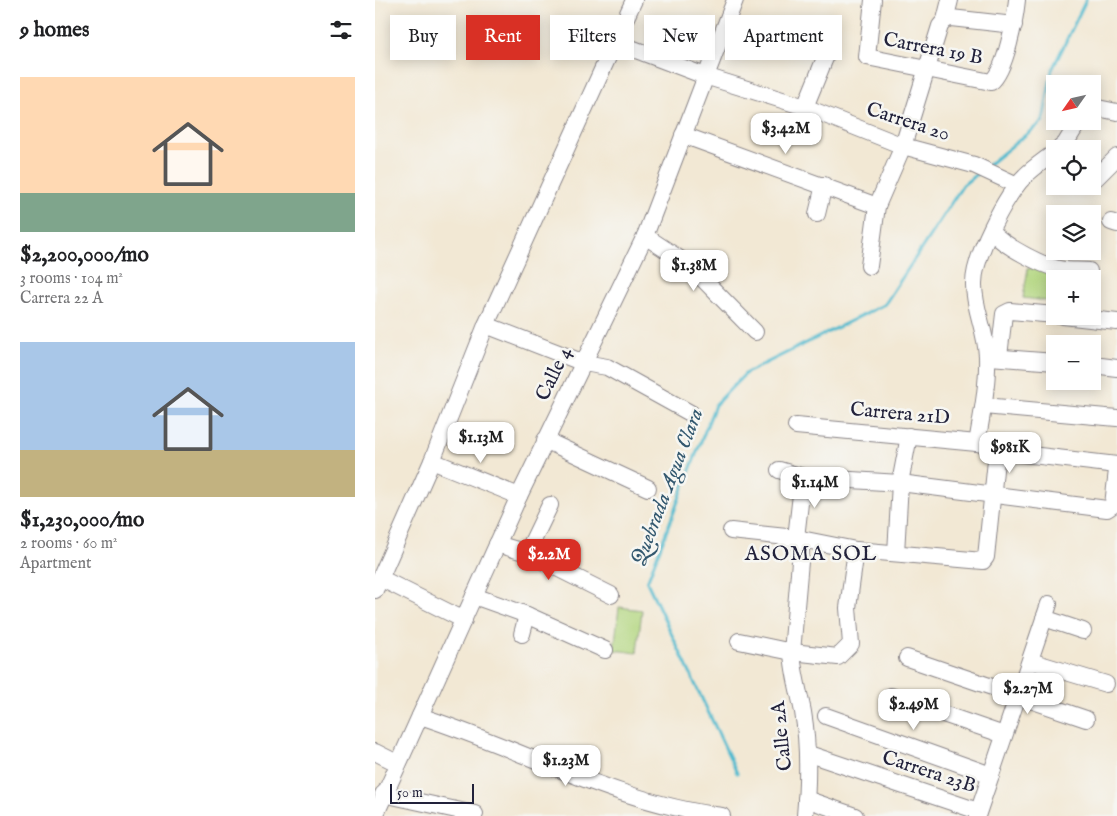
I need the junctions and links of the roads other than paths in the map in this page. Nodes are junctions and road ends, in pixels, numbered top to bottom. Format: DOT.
graph roads {
  1 [pos="634,0"];
  2 [pos="735,0"];
  3 [pos="873,0"];
  4 [pos="950,0"];
  5 [pos="1017,0"];
  6 [pos="627,15"];
  7 [pos="945,20"];
  8 [pos="1015,25"];
  9 [pos="634,49"];
  10 [pos="607,60"];
  11 [pos="824,60"];
  12 [pos="927,71"];
  13 [pos="705,76"];
  14 [pos="805,107"];
  15 [pos="1101,109"];
  16 [pos="1117,112"];
  17 [pos="683,135"];
  18 [pos="903,146"];
  19 [pos="1117,157"];
  20 [pos="1046,159"];
  21 [pos="1101,173"];
  22 [pos="1013,182"];
  23 [pos="824,184"];
  24 [pos="877,206"];
  25 [pos="817,214"];
  26 [pos="991,231"];
  27 [pos="645,236"];
  28 [pos="869,266"];
  29 [pos="1063,270"];
  30 [pos="1046,314"];
  31 [pos="1101,320"];
  32 [pos="1117,322"];
  33 [pos="486,325"];
  34 [pos="755,332"];
  35 [pos="993,357"];
  36 [pos="1046,361"];
  37 [pos="584,363"];
  38 [pos="1101,367"];
  39 [pos="1117,368"];
  40 [pos="984,406"];
  41 [pos="692,414"];
  42 [pos="1117,418"];
  43 [pos="796,426"];
  44 [pos="909,436"];
  45 [pos="545,440"];
  46 [pos="977,443"];
  47 [pos="997,451"];
  48 [pos="432,461"];
  49 [pos="1117,465"];
  50 [pos="779,470"];
  51 [pos="1117,470"];
  52 [pos="803,477"];
  53 [pos="900,483"];
  54 [pos="648,488"];
  55 [pos="992,494"];
  56 [pos="519,496"];
  57 [pos="550,504"];
  58 [pos="731,531"];
  59 [pos="799,539"];
  60 [pos="497,544"];
  61 [pos="856,550"];
  62 [pos="527,553"];
  63 [pos="896,553"];
  64 [pos="378,584"];
  65 [pos="611,595"];
  66 [pos="474,596"];
  67 [pos="527,615"];
  68 [pos="464,620"];
  69 [pos="1083,631"];
  70 [pos="522,634"];
  71 [pos="739,641"];
  72 [pos="605,650"];
  73 [pos="792,652"];
  74 [pos="907,658"];
  75 [pos="1030,661"];
  76 [pos="1106,684"];
  77 [pos="891,696"];
  78 [pos="1017,698"];
  79 [pos="420,716"];
  80 [pos="826,716"];
  81 [pos="1086,719"];
  82 [pos="1004,735"];
  83 [pos="375,752"];
  84 [pos="809,754"];
  85 [pos="397,763"];
  86 [pos="991,775"];
  87 [pos="383,794"];
  88 [pos="806,800"];
  89 [pos="977,813"];
  90 [pos="475,814"];
  91 [pos="375,816"];
  92 [pos="722,816"];
  93 [pos="805,816"];
  94 [pos="855,816"];
  1 -- 6 [label="street"];
  2 -- 13 [label="street, Calle 4"];
  3 -- 12 [label="street, Carrera 19 B"];
  4 -- 7 [label="street"];
  5 -- 8 [label="street"];
  7 -- 8 [label="street"];
  7 -- 12 [label="street"];
  8 -- 12 [label="street, Carrera 19 B"];
  9 -- 13 [label="street, Carrera 20"];
  10 -- 33 [label="street"];
  11 -- 14 [label="street"];
  12 -- 18 [label="street"];
  13 -- 14 [label="street, Carrera 20"];
  13 -- 17 [label="street, Calle 4"];
  14 -- 18 [label="street, Carrera 20"];
  15 -- 16 [label="street"];
  17 -- 23 [label="street"];
  17 -- 27 [label="street, Calle 4"];
  18 -- 22 [label="street, Carrera 20"];
  18 -- 24 [label="street"];
  19 -- 21 [label="street"];
  20 -- 22 [label="street"];
  22 -- 26 [label="street"];
  23 -- 24 [label="street"];
  23 -- 25 [label="street"];
  24 -- 28 [label="street"];
  26 -- 29 [label="street"];
  26 -- 35 [label="street"];
  27 -- 34 [label="street"];
  27 -- 37 [label="street, Calle 4"];
  30 -- 35 [label="street"];
  31 -- 32 [label="street"];
  33 -- 37 [label="street"];
  33 -- 48 [label="street"];
  35 -- 36 [label="street"];
  35 -- 40 [label="street"];
  37 -- 41 [label="street"];
  37 -- 45 [label="street, Calle 4"];
  38 -- 39 [label="street"];
  40 -- 42 [label="street"];
  40 -- 46 [label="street"];
  43 -- 44 [label="street, Carrera 21D"];
  44 -- 46 [label="street, Carrera 21D"];
  44 -- 53 [label="street"];
  45 -- 54 [label="street"];
  45 -- 56 [label="street, Calle 4"];
  46 -- 47 [label="street, Carrera 21D"];
  47 -- 49 [label="street, Carrera 21D"];
  47 -- 55 [label="street"];
  48 -- 56 [label="street"];
  48 -- 64 [label="street"];
  50 -- 52 [label="street"];
  51 -- 55 [label="street"];
  52 -- 53 [label="street"];
  52 -- 59 [label="street, Calle 2A"];
  53 -- 55 [label="street"];
  53 -- 63 [label="street"];
  55 -- 63 [label="street"];
  56 -- 60 [label="street, Calle 4"];
  57 -- 62 [label="street"];
  58 -- 59 [label="street"];
  59 -- 61 [label="street"];
  59 -- 73 [label="street, Calle 2A"];
  60 -- 62 [label="street"];
  60 -- 66 [label="street, Calle 4"];
  61 -- 63 [label="street"];
  61 -- 73 [label="street"];
  62 -- 65 [label="street"];
  64 -- 68 [label="street"];
  66 -- 67 [label="street"];
  66 -- 68 [label="street, Calle 4"];
  67 -- 70 [label="street"];
  67 -- 72 [label="street"];
  68 -- 79 [label="street, Calle 4"];
  69 -- 75 [label="street"];
  71 -- 73 [label="street"];
  73 -- 84 [label="street, Calle 2A"];
  74 -- 78 [label="street"];
  75 -- 76 [label="street"];
  75 -- 78 [label="street"];
  77 -- 82 [label="street"];
  78 -- 81 [label="street"];
  78 -- 82 [label="street"];
  79 -- 85 [label="street, Calle 4"];
  79 -- 92 [label="street"];
  80 -- 86 [label="street"];
  82 -- 86 [label="street"];
  83 -- 85 [label="street"];
  84 -- 88 [label="street, Calle 2A"];
  84 -- 89 [label="street, Carrera 23B"];
  85 -- 87 [label="street, Calle 4"];
  86 -- 89 [label="street"];
  87 -- 90 [label="street"];
  87 -- 91 [label="street, Calle 4"];
  88 -- 93 [label="street, Calle 2A"];
  88 -- 94 [label="street"];
}
